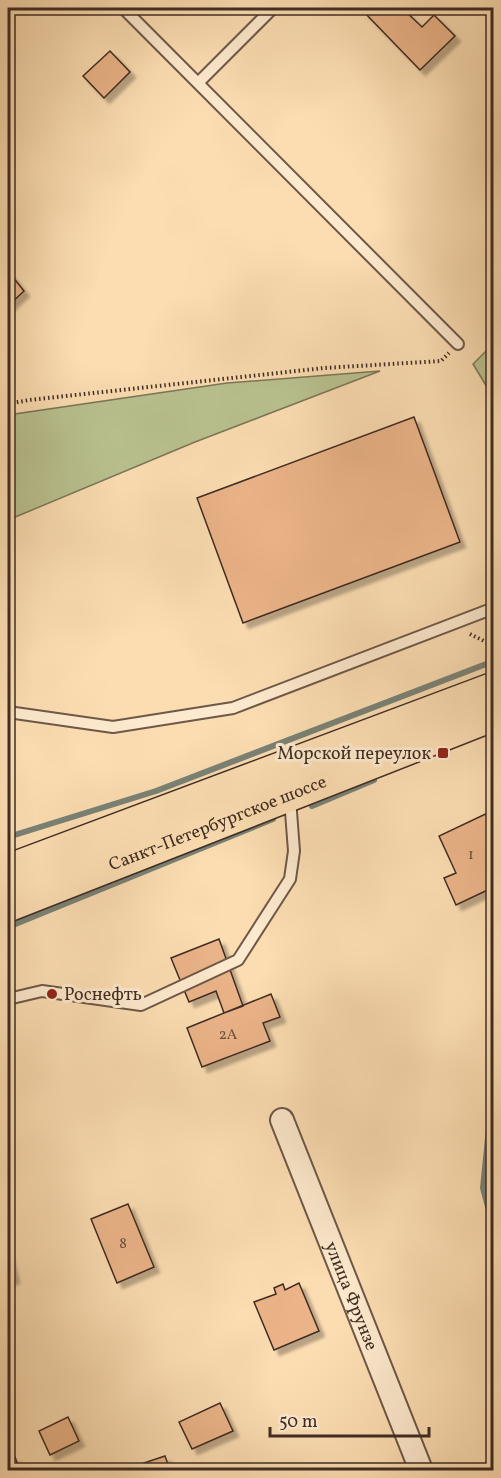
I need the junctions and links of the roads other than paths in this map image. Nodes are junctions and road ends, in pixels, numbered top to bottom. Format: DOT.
graph roads {
  1 [pos="123,8"];
  2 [pos="273,8"];
  3 [pos="199,82"];
  4 [pos="458,344"];
  5 [pos="494,608"];
  6 [pos="494,689"];
  7 [pos="8,712"];
  8 [pos="494,714"];
  9 [pos="290,795"];
  10 [pos="8,871"];
  11 [pos="8,905"];
  12 [pos="8,999"];
  13 [pos="282,1120"];
  14 [pos="421,1470"];
  1 -- 3 [label="lane"];
  2 -- 3 [label="lane"];
  3 -- 4 [label="lane"];
  5 -- 7 [label="lane"];
  6 -- 10 [label="main road, Санкт-Петербургское шоссе"];
  8 -- 9 [label="main road, Санкт-Петербургское шоссе"];
  9 -- 11 [label="main road, Санкт-Петербургское шоссе"];
  9 -- 12 [label="lane"];
  13 -- 14 [label="street, улица Фрунзе"];
}
